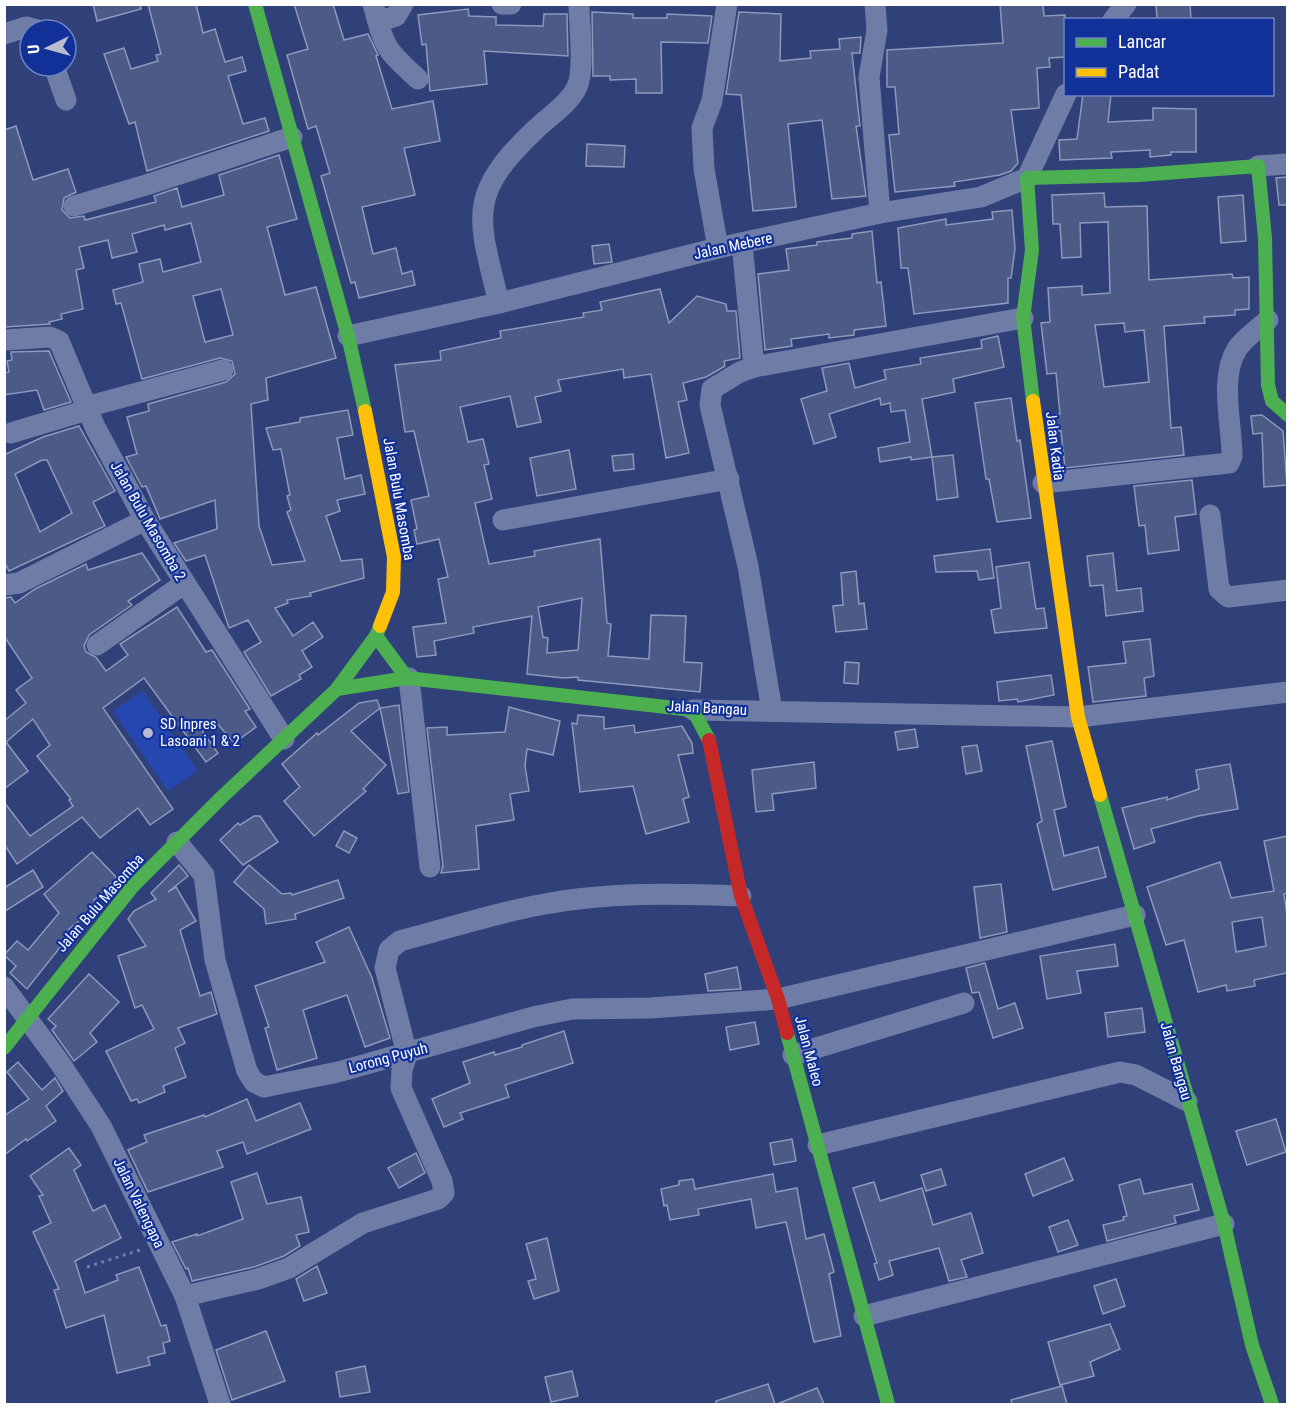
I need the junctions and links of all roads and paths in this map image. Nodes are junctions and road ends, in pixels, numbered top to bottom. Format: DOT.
graph roads {
  1 [pos="255,4"];
  2 [pos="403,4"];
  3 [pos="502,4"];
  4 [pos="511,4"];
  5 [pos="579,4"];
  6 [pos="727,4"];
  7 [pos="875,4"];
  8 [pos="1126,4"];
  9 [pos="375,13"];
  10 [pos="1115,18"];
  11 [pos="58,78"];
  12 [pos="418,79"];
  13 [pos="1065,96"];
  14 [pos="66,100"];
  15 [pos="292,137"];
  16 [pos="1287,164"];
  17 [pos="1258,166"];
  18 [pos="1027,178"];
  19 [pos="74,206"];
  20 [pos="880,213"];
  21 [pos="742,244"];
  22 [pos="718,248"];
  23 [pos="500,303"];
  24 [pos="1023,318"];
  25 [pos="1268,320"];
  26 [pos="348,336"];
  27 [pos="4,340"];
  28 [pos="754,367"];
  29 [pos="223,370"];
  30 [pos="87,409"];
  31 [pos="1287,415"];
  32 [pos="11,433"];
  33 [pos="729,479"];
  34 [pos="1043,483"];
  35 [pos="1210,515"];
  36 [pos="145,520"];
  37 [pos="503,520"];
  38 [pos="185,583"];
  39 [pos="4,585"];
  40 [pos="1287,590"];
  41 [pos="375,636"];
  42 [pos="97,645"];
  43 [pos="408,678"];
  44 [pos="337,688"];
  45 [pos="1287,692"];
  46 [pos="693,710"];
  47 [pos="772,711"];
  48 [pos="1078,717"];
  49 [pos="284,739"];
  50 [pos="177,842"];
  51 [pos="430,867"];
  52 [pos="741,896"];
  53 [pos="1135,915"];
  54 [pos="4,987"];
  55 [pos="778,999"];
  56 [pos="964,1003"];
  57 [pos="27,1018"];
  58 [pos="4,1048"];
  59 [pos="407,1054"];
  60 [pos="793,1055"];
  61 [pos="1187,1101"];
  62 [pos="818,1145"];
  63 [pos="1224,1224"];
  64 [pos="159,1244"];
  65 [pos="87,1267"];
  66 [pos="185,1296"];
  67 [pos="864,1316"];
  68 [pos="220,1404"];
  69 [pos="888,1404"];
  70 [pos="1272,1404"];
  1 -- 15 [label="street, Jalan Bulu Masomba"];
  2 -- 9 [label="street"];
  3 -- 4 [label="street"];
  5 -- 23 [label="street"];
  6 -- 22 [label="street"];
  7 -- 20 [label="street"];
  8 -- 10 [label="street"];
  9 -- 12 [label="street"];
  11 -- 14 [label="street"];
  13 -- 18 [label="street"];
  15 -- 19 [label="street"];
  15 -- 26 [label="street, Jalan Bulu Masomba"];
  16 -- 17 [label="street"];
  17 -- 18 [label="street"];
  17 -- 25 [label="street"];
  18 -- 20 [label="street, Jalan Mebere"];
  18 -- 24 [label="street, Jalan Kadia"];
  20 -- 21 [label="street, Jalan Mebere"];
  21 -- 22 [label="street, Jalan Mebere"];
  21 -- 28 [label="street"];
  22 -- 23 [label="street, Jalan Mebere"];
  23 -- 26 [label="street, Jalan Mebere"];
  24 -- 28 [label="street"];
  24 -- 34 [label="street, Jalan Kadia"];
  25 -- 31 [label="street"];
  25 -- 34 [label="street"];
  26 -- 41 [label="street, Jalan Bulu Masomba"];
  27 -- 30 [label="street, Jalan Bulu Masomba 2"];
  28 -- 33 [label="street"];
  29 -- 30 [label="street"];
  30 -- 32 [label="street"];
  30 -- 36 [label="street, Jalan Bulu Masomba 2"];
  33 -- 37 [label="street"];
  33 -- 47 [label="street"];
  34 -- 48 [label="street, Jalan Kadia"];
  35 -- 40 [label="street"];
  36 -- 38 [label="street, Jalan Bulu Masomba 2"];
  36 -- 39 [label="street"];
  38 -- 42 [label="street"];
  38 -- 49 [label="street, Jalan Bulu Masomba 2"];
  41 -- 43 [label="street"];
  41 -- 44 [label="street, Jalan Bulu Masomba"];
  43 -- 44 [label="street, Jalan Bangau"];
  43 -- 46 [label="street, Jalan Bangau"];
  43 -- 51 [label="street"];
  44 -- 49 [label="street, Jalan Bulu Masomba"];
  45 -- 48 [label="street, Jalan Bangau"];
  46 -- 47 [label="street, Jalan Bangau"];
  46 -- 52 [label="street, Jalan Maleo"];
  47 -- 48 [label="street, Jalan Bangau"];
  48 -- 53 [label="street, Jalan Bangau"];
  49 -- 50 [label="street, Jalan Bulu Masomba"];
  50 -- 57 [label="street, Jalan Bulu Masomba"];
  50 -- 59 [label="street, Lorong Puyuh"];
  52 -- 55 [label="street, Jalan Maleo"];
  52 -- 59 [label="street"];
  53 -- 55 [label="street, Lorong Puyuh"];
  53 -- 61 [label="street, Jalan Bangau"];
  54 -- 57 [label="street, Jalan Valengapa"];
  55 -- 59 [label="street, Lorong Puyuh"];
  55 -- 60 [label="street, Jalan Maleo"];
  56 -- 60 [label="street"];
  57 -- 58 [label="street, Jalan Bulu Masomba"];
  57 -- 64 [label="street, Jalan Valengapa"];
  59 -- 66 [label="street"];
  60 -- 62 [label="street, Jalan Maleo"];
  61 -- 62 [label="street"];
  61 -- 63 [label="street, Jalan Bangau"];
  62 -- 67 [label="street, Jalan Maleo"];
  63 -- 67 [label="street"];
  63 -- 70 [label="street, Jalan Bangau"];
  64 -- 65 [label="path"];
  64 -- 66 [label="street, Jalan Valengapa"];
  66 -- 68 [label="street, Jalan Valengapa"];
  67 -- 69 [label="street, Jalan Maleo"];
}
